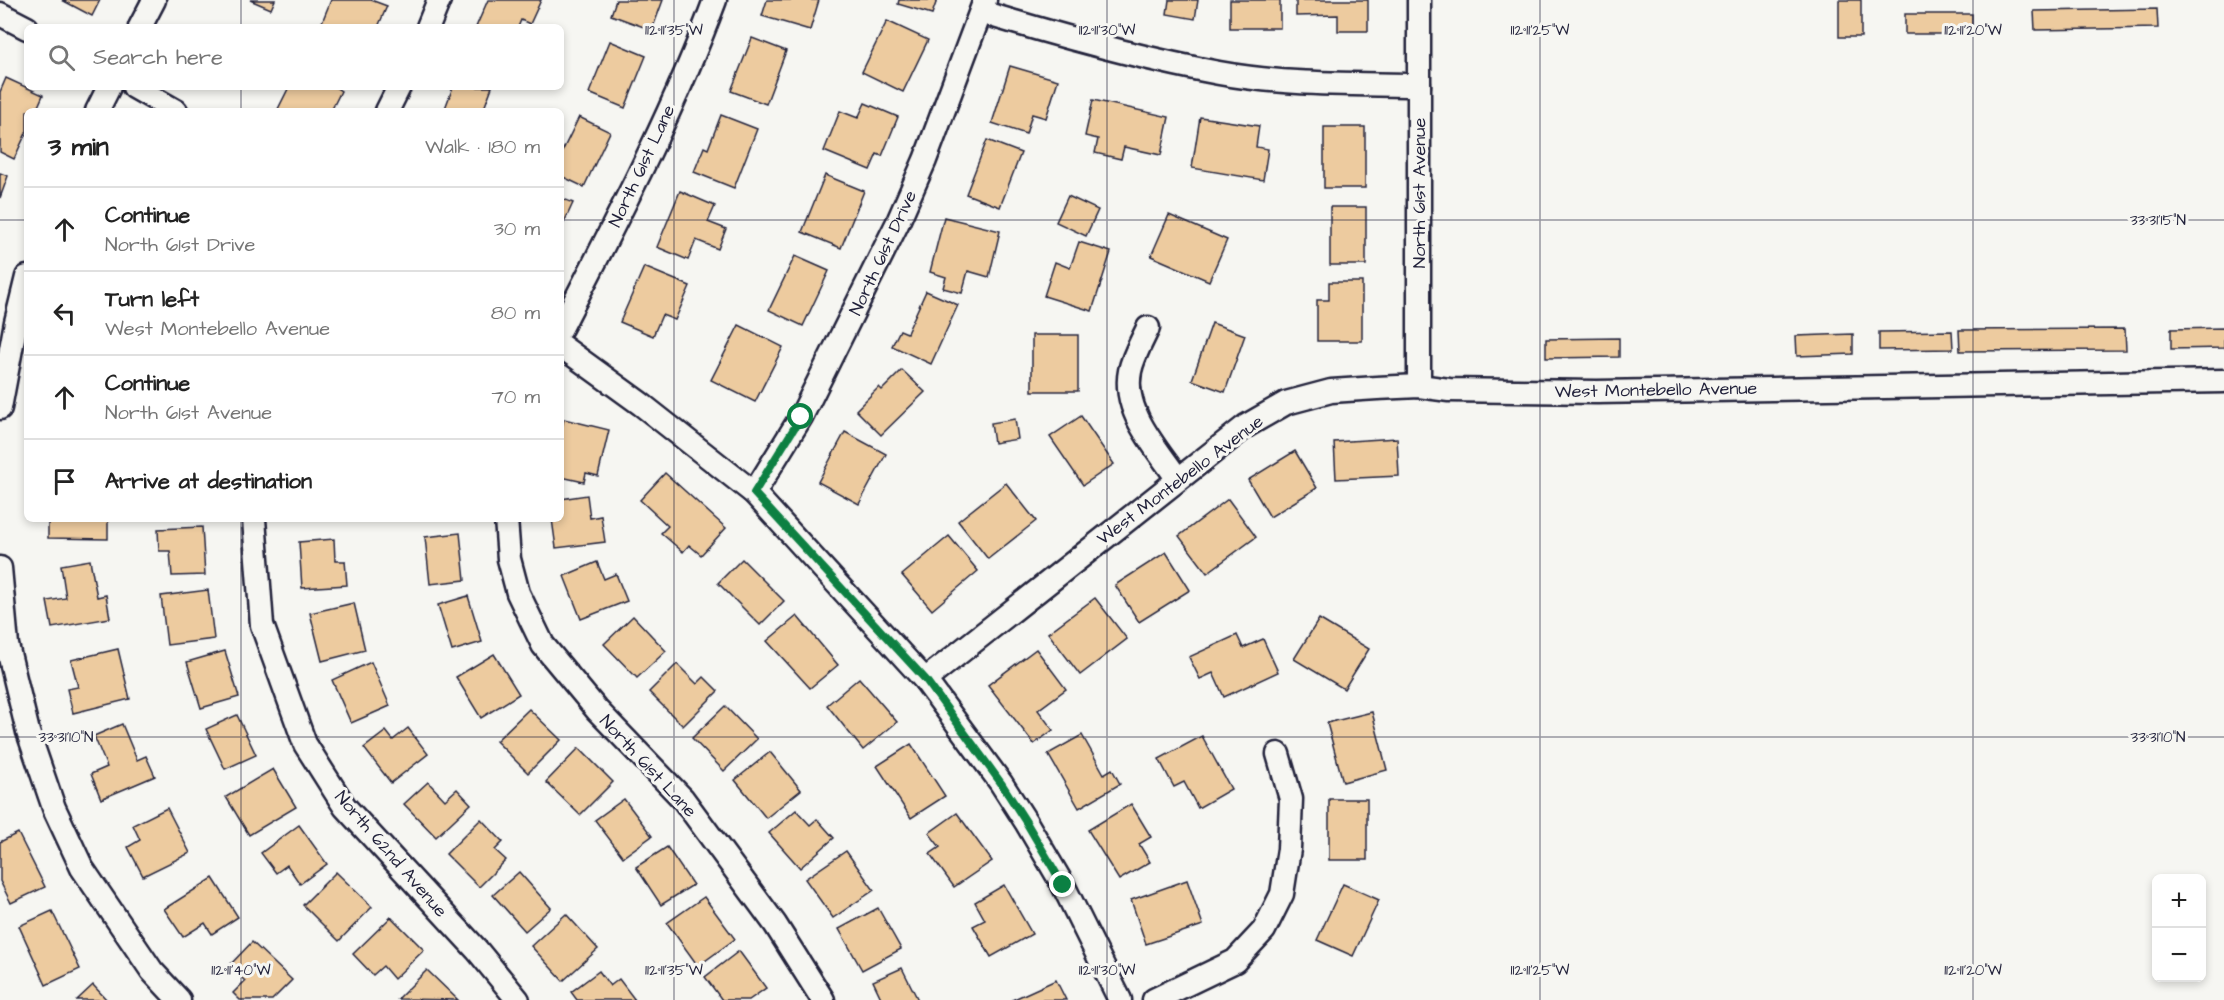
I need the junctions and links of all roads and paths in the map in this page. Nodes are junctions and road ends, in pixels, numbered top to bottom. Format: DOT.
graph roads {
  1 [pos="154,0"];
  2 [pos="439,0"];
  3 [pos="715,0"];
  4 [pos="1419,0"];
  5 [pos="983,6"];
  6 [pos="0,14"];
  7 [pos="142,24"];
  8 [pos="429,24"];
  9 [pos="24,26"];
  10 [pos="1419,85"];
  11 [pos="108,90"];
  12 [pos="139,90"];
  13 [pos="398,90"];
  14 [pos="98,108"];
  15 [pos="171,108"];
  16 [pos="388,108"];
  17 [pos="24,289"];
  18 [pos="564,322"];
  19 [pos="1148,328"];
  20 [pos="564,348"];
  21 [pos="2224,381"];
  22 [pos="1419,386"];
  23 [pos="0,408"];
  24 [pos="1177,478"];
  25 [pos="754,493"];
  26 [pos="254,522"];
  27 [pos="506,522"];
  28 [pos="0,568"];
  29 [pos="926,680"];
  30 [pos="1278,754"];
  31 [pos="179,1000"];
  32 [pos="518,1000"];
  33 [pos="823,1000"];
  34 [pos="1120,1000"];
  35 [pos="1154,1000"];
  1 -- 7 [label="street"];
  2 -- 8 [label="street"];
  3 -- 18 [label="street, North 61st Lane"];
  4 -- 10 [label="street, North 61st Avenue"];
  5 -- 10 [label="street"];
  5 -- 25 [label="street, North 61st Drive"];
  6 -- 9 [label="street"];
  10 -- 22 [label="street, North 61st Avenue"];
  11 -- 14 [label="street"];
  12 -- 15 [label="street"];
  13 -- 16 [label="street"];
  17 -- 23 [label="street"];
  19 -- 24 [label="street"];
  20 -- 25 [label="street"];
  21 -- 22 [label="street, West Montebello Avenue"];
  22 -- 24 [label="street, West Montebello Avenue"];
  24 -- 29 [label="street, West Montebello Avenue"];
  25 -- 29 [label="street"];
  26 -- 32 [label="street, North 62nd Avenue"];
  27 -- 33 [label="street, North 61st Lane"];
  28 -- 31 [label="street"];
  29 -- 34 [label="street"];
  30 -- 35 [label="street"];
}
